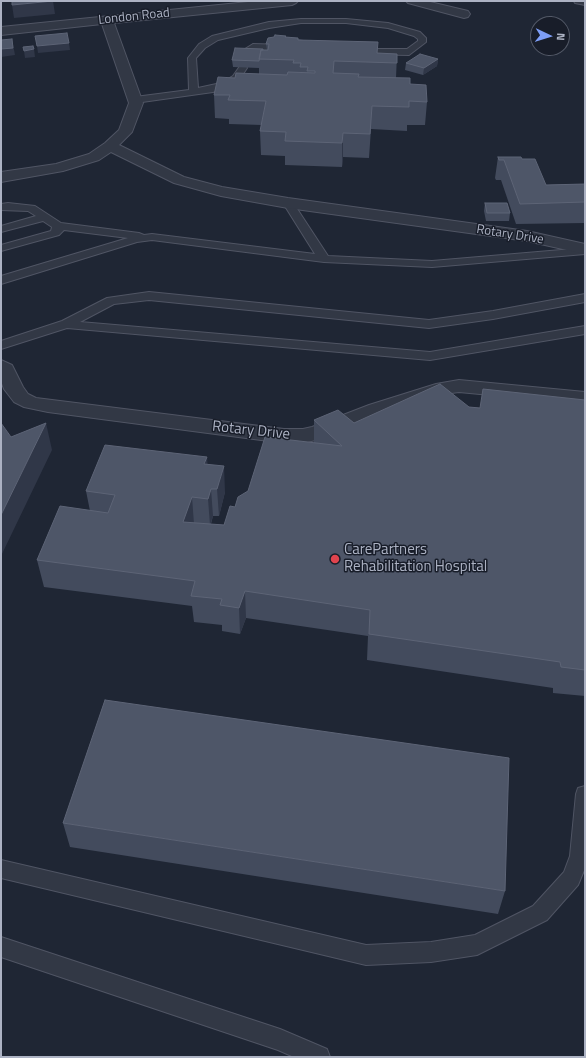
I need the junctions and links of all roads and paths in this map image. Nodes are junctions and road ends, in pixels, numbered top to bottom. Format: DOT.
graph roads {
  1 [pos="292,1"];
  2 [pos="412,1"];
  3 [pos="578,1"];
  4 [pos="585,3"];
  5 [pos="464,14"];
  6 [pos="107,20"];
  7 [pos="1,31"];
  8 [pos="299,49"];
  9 [pos="344,51"];
  10 [pos="247,56"];
  11 [pos="243,68"];
  12 [pos="194,92"];
  13 [pos="135,100"];
  14 [pos="110,146"];
  15 [pos="1,177"];
  16 [pos="288,203"];
  17 [pos="1,207"];
  18 [pos="46,217"];
  19 [pos="58,226"];
  20 [pos="1,230"];
  21 [pos="152,237"];
  22 [pos="1,248"];
  23 [pos="585,250"];
  24 [pos="324,259"];
  25 [pos="1,280"];
  26 [pos="585,298"];
  27 [pos="66,324"];
  28 [pos="585,330"];
  29 [pos="1,345"];
  30 [pos="1,366"];
  31 [pos="585,398"];
  32 [pos="585,794"];
  33 [pos="1,869"];
  34 [pos="1,947"];
  35 [pos="319,1057"];
  1 -- 6 [label="street, London Road"];
  2 -- 5 [label="street"];
  3 -- 4 [label="lane"];
  6 -- 7 [label="street, London Road"];
  6 -- 13 [label="street"];
  8 -- 10 [label="lane"];
  9 -- 12 [label="lane"];
  11 -- 12 [label="lane"];
  12 -- 13 [label="lane"];
  13 -- 14 [label="street"];
  14 -- 15 [label="street"];
  14 -- 16 [label="street, Rotary Drive"];
  16 -- 23 [label="street, Rotary Drive"];
  16 -- 24 [label="lane"];
  17 -- 18 [label="lane"];
  18 -- 19 [label="lane"];
  18 -- 20 [label="lane"];
  19 -- 21 [label="lane"];
  19 -- 22 [label="lane"];
  21 -- 24 [label="lane"];
  21 -- 25 [label="lane"];
  23 -- 24 [label="lane"];
  26 -- 27 [label="lane"];
  27 -- 28 [label="lane"];
  27 -- 29 [label="lane"];
  30 -- 31 [label="street, Rotary Drive"];
  32 -- 33 [label="lane"];
  34 -- 35 [label="lane"];
}
